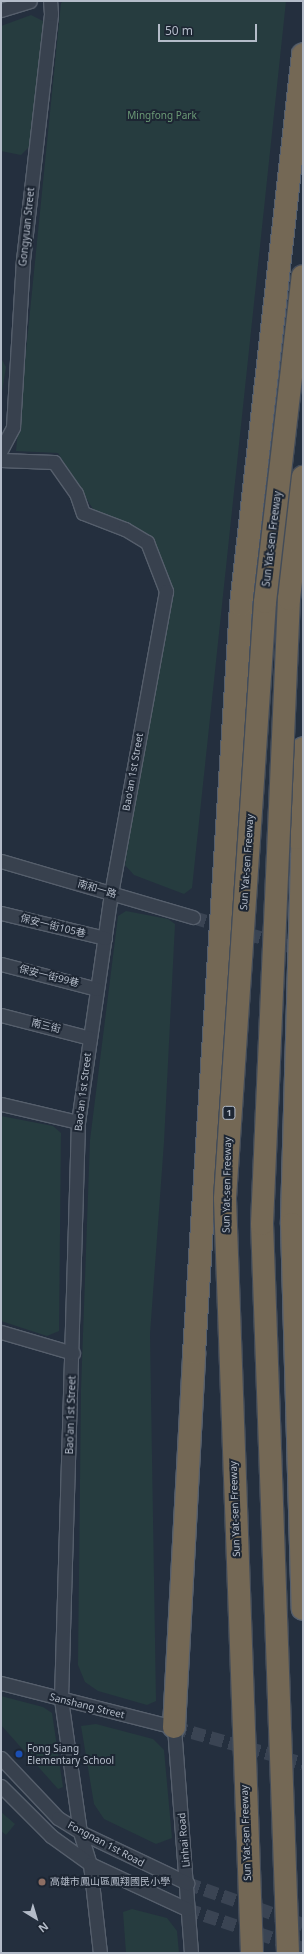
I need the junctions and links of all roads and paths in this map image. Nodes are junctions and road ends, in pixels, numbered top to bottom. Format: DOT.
graph roads {
  1 [pos="30,1"];
  2 [pos="50,1"];
  3 [pos="1,10"];
  4 [pos="303,54"];
  5 [pos="303,139"];
  6 [pos="284,220"];
  7 [pos="303,276"];
  8 [pos="1,450"];
  9 [pos="1,460"];
  10 [pos="303,477"];
  11 [pos="241,605"];
  12 [pos="303,748"];
  13 [pos="303,824"];
  14 [pos="1,861"];
  15 [pos="111,893"];
  16 [pos="1,913"];
  17 [pos="193,917"];
  18 [pos="105,938"];
  19 [pos="1,964"];
  20 [pos="97,988"];
  21 [pos="1,1015"];
  22 [pos="90,1038"];
  23 [pos="1,1104"];
  24 [pos="230,1106"];
  25 [pos="78,1122"];
  26 [pos="264,1139"];
  27 [pos="1,1332"];
  28 [pos="73,1352"];
  29 [pos="303,1609"];
  30 [pos="1,1683"];
  31 [pos="61,1700"];
  32 [pos="174,1727"];
  33 [pos="1,1758"];
  34 [pos="1,1786"];
  35 [pos="80,1832"];
  36 [pos="90,1864"];
  37 [pos="187,1883"];
  38 [pos="187,1908"];
  39 [pos="100,1953"];
  40 [pos="191,1953"];
  41 [pos="252,1953"];
  42 [pos="288,1953"];
  1 -- 3 [label="street"];
  2 -- 8 [label="street, Gongyuan Street"];
  4 -- 6 [label="highway"];
  5 -- 6 [label="highway"];
  6 -- 11 [label="highway"];
  7 -- 24 [label="highway, Sun Yat-sen Freeway / 1, bridge"];
  9 -- 15 [label="street, Bao'an 1st Street"];
  10 -- 26 [label="highway, bridge"];
  11 -- 24 [label="highway"];
  11 -- 32 [label="highway"];
  12 -- 26 [label="highway"];
  13 -- 29 [label="highway"];
  14 -- 15 [label="street, 南和一路"];
  15 -- 17 [label="street, 南和一路"];
  15 -- 18 [label="street, Bao'an 1st Street"];
  16 -- 18 [label="street, 保安一街105巷"];
  18 -- 20 [label="street, Bao'an 1st Street"];
  19 -- 20 [label="street, 保安一街99巷"];
  20 -- 22 [label="street, Bao'an 1st Street"];
  21 -- 22 [label="street, 南三街"];
  22 -- 25 [label="street, Bao'an 1st Street"];
  23 -- 25 [label="street"];
  24 -- 41 [label="highway, Sun Yat-sen Freeway / 1, bridge"];
  25 -- 28 [label="street, Bao'an 1st Street"];
  26 -- 42 [label="highway, bridge"];
  27 -- 28 [label="street"];
  28 -- 31 [label="street, Bao'an 1st Street"];
  30 -- 31 [label="street, Sanshang Street"];
  31 -- 32 [label="street, Sanshang Street"];
  31 -- 35 [label="street, Bao'an 1st Street"];
  32 -- 37 [label="street, Linhai Road"];
  33 -- 35 [label="street, Fongnan 1st Road"];
  34 -- 36 [label="street, Fongnan 1st Road"];
  35 -- 36 [label="street, Bao'an 1st Street"];
  35 -- 37 [label="street, Fongnan 1st Road"];
  36 -- 38 [label="street, Fongnan 1st Road"];
  36 -- 39 [label="street, Bao'an 1st Street"];
  37 -- 38 [label="street, Linhai Road"];
  38 -- 40 [label="street, Linhai Road"];
}
